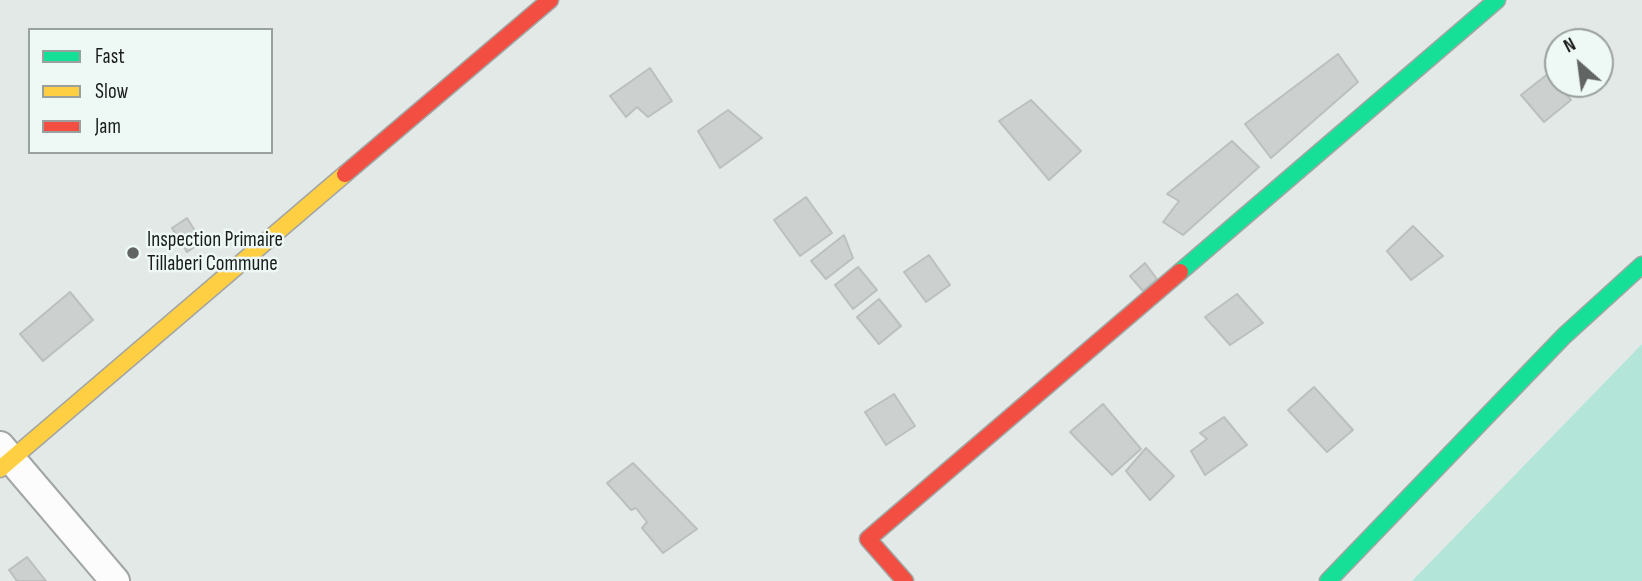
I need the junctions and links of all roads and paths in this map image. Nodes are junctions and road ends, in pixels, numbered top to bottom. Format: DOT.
graph roads {
  1 [pos="550,0"];
  2 [pos="1497,0"];
  3 [pos="1642,265"];
  4 [pos="4,458"];
  5 [pos="116,581"];
  6 [pos="905,581"];
  7 [pos="1328,581"];
  1 -- 4 [label="street"];
  2 -- 6 [label="street"];
  3 -- 7 [label="street"];
  4 -- 5 [label="street"];
}
